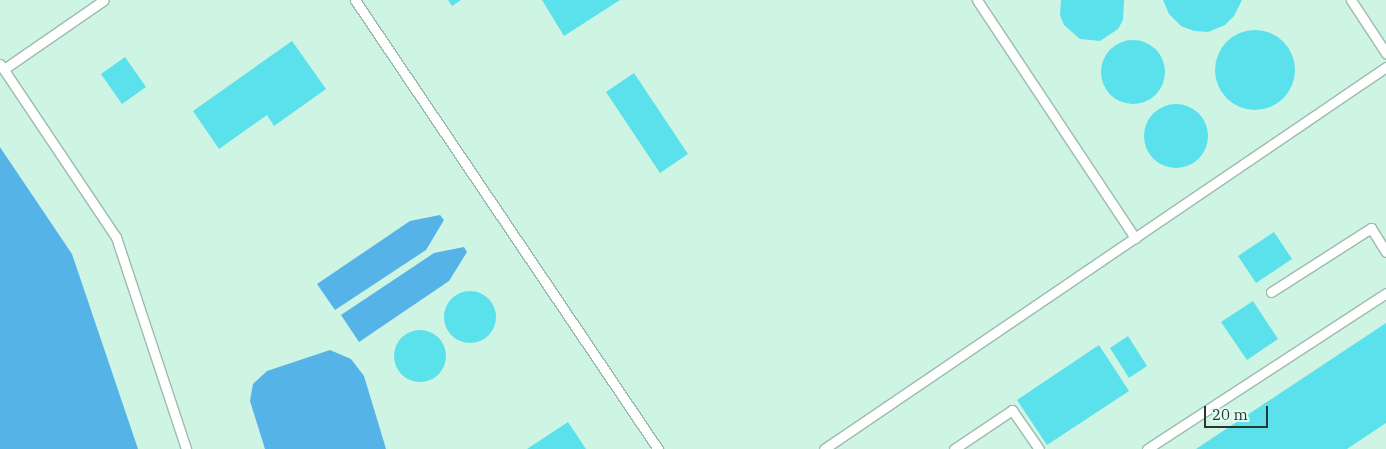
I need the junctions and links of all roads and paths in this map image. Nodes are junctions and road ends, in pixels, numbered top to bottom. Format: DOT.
graph roads {
  1 [pos="104,0"];
  2 [pos="355,0"];
  3 [pos="977,0"];
  4 [pos="1351,0"];
  5 [pos="1386,53"];
  6 [pos="1386,66"];
  7 [pos="2,67"];
  8 [pos="1135,238"];
  9 [pos="1386,252"];
  10 [pos="1271,292"];
  11 [pos="1386,293"];
  12 [pos="186,449"];
  13 [pos="658,449"];
  14 [pos="824,449"];
  15 [pos="954,449"];
  16 [pos="1039,449"];
  17 [pos="1147,449"];
  1 -- 7 [label="lane"];
  2 -- 13 [label="lane"];
  3 -- 8 [label="lane"];
  4 -- 5 [label="lane"];
  6 -- 8 [label="lane"];
  7 -- 12 [label="lane"];
  8 -- 14 [label="lane"];
  9 -- 10 [label="lane"];
  11 -- 17 [label="lane"];
  15 -- 16 [label="lane"];
}
